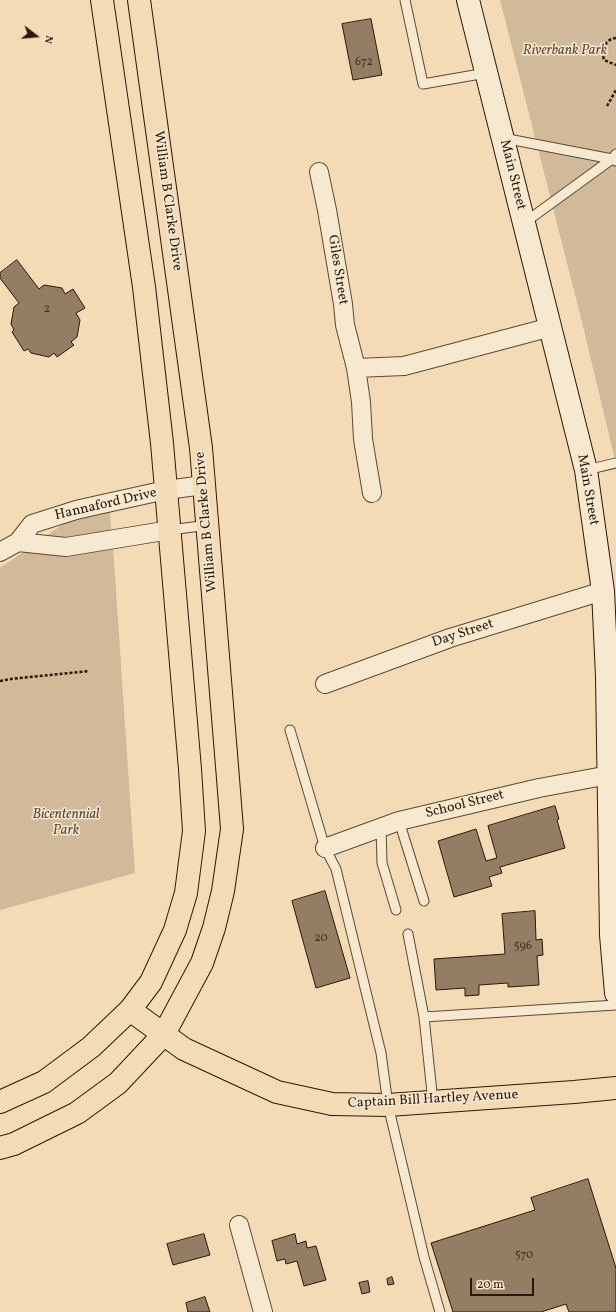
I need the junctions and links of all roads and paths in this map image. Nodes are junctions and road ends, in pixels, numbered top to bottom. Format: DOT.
graph roads {
  1 [pos="102,0"];
  2 [pos="139,0"];
  3 [pos="406,0"];
  4 [pos="468,0"];
  5 [pos="616,38"];
  6 [pos="616,65"];
  7 [pos="486,73"];
  8 [pos="616,90"];
  9 [pos="607,106"];
  10 [pos="503,138"];
  11 [pos="615,158"];
  12 [pos="320,172"];
  13 [pos="524,223"];
  14 [pos="550,327"];
  15 [pos="356,368"];
  16 [pos="616,463"];
  17 [pos="586,470"];
  18 [pos="204,485"];
  19 [pos="166,490"];
  20 [pos="372,493"];
  21 [pos="208,525"];
  22 [pos="170,530"];
  23 [pos="18,542"];
  24 [pos="0,552"];
  25 [pos="603,591"];
  26 [pos="89,671"];
  27 [pos="611,676"];
  28 [pos="0,681"];
  29 [pos="325,684"];
  30 [pos="290,730"];
  31 [pos="609,775"];
  32 [pos="399,821"];
  33 [pos="381,827"];
  34 [pos="325,848"];
  35 [pos="424,901"];
  36 [pos="396,910"];
  37 [pos="613,910"];
  38 [pos="408,934"];
  39 [pos="616,993"];
  40 [pos="616,1005"];
  41 [pos="130,1010"];
  42 [pos="424,1017"];
  43 [pos="164,1034"];
  44 [pos="616,1088"];
  45 [pos="0,1102"];
  46 [pos="433,1102"];
  47 [pos="388,1105"];
  48 [pos="0,1148"];
  49 [pos="239,1225"];
  50 [pos="263,1312"];
  51 [pos="440,1312"];
  1 -- 19 [label="main road"];
  2 -- 18 [label="main road, William B Clarke Drive"];
  3 -- 7 [label="lane"];
  4 -- 7 [label="main road, Main Street"];
  5 -- 6 [label="path"];
  7 -- 10 [label="main road, Main Street"];
  8 -- 9 [label="path"];
  10 -- 11 [label="lane"];
  10 -- 13 [label="main road, Main Street"];
  11 -- 13 [label="lane"];
  12 -- 15 [label="street, Giles Street"];
  13 -- 14 [label="main road, Main Street"];
  14 -- 15 [label="street"];
  14 -- 17 [label="main road, Main Street"];
  15 -- 20 [label="street, Giles Street"];
  16 -- 17 [label="lane"];
  17 -- 25 [label="main road, Main Street"];
  18 -- 19 [label="street, Hannaford Drive"];
  18 -- 21 [label="main road, William B Clarke Drive"];
  19 -- 22 [label="main road"];
  19 -- 23 [label="street, Hannaford Drive"];
  21 -- 22 [label="lane, Hannaford Drive"];
  21 -- 43 [label="main road, William B Clarke Drive"];
  22 -- 23 [label="street, Hannaford Drive"];
  22 -- 41 [label="main road"];
  23 -- 24 [label="street, Hannaford Drive"];
  25 -- 27 [label="main road, Main Street"];
  25 -- 29 [label="street, Day Street"];
  26 -- 28 [label="path"];
  27 -- 31 [label="main road, Main Street"];
  30 -- 34 [label="lane"];
  31 -- 32 [label="street, School Street"];
  31 -- 37 [label="main road, Main Street"];
  32 -- 33 [label="street, School Street"];
  32 -- 35 [label="lane"];
  33 -- 34 [label="street, School Street"];
  33 -- 36 [label="lane"];
  34 -- 47 [label="lane"];
  37 -- 39 [label="main road, Main Street"];
  38 -- 42 [label="lane"];
  40 -- 42 [label="lane"];
  41 -- 43 [label="main road, Captain Bill Hartley Avenue"];
  41 -- 45 [label="main road"];
  42 -- 46 [label="lane"];
  43 -- 47 [label="main road, Captain Bill Hartley Avenue"];
  43 -- 48 [label="main road, William B Clarke Drive"];
  44 -- 46 [label="main road, Captain Bill Hartley Avenue"];
  46 -- 47 [label="main road, Captain Bill Hartley Avenue"];
  47 -- 51 [label="lane"];
  49 -- 50 [label="street"];
}
